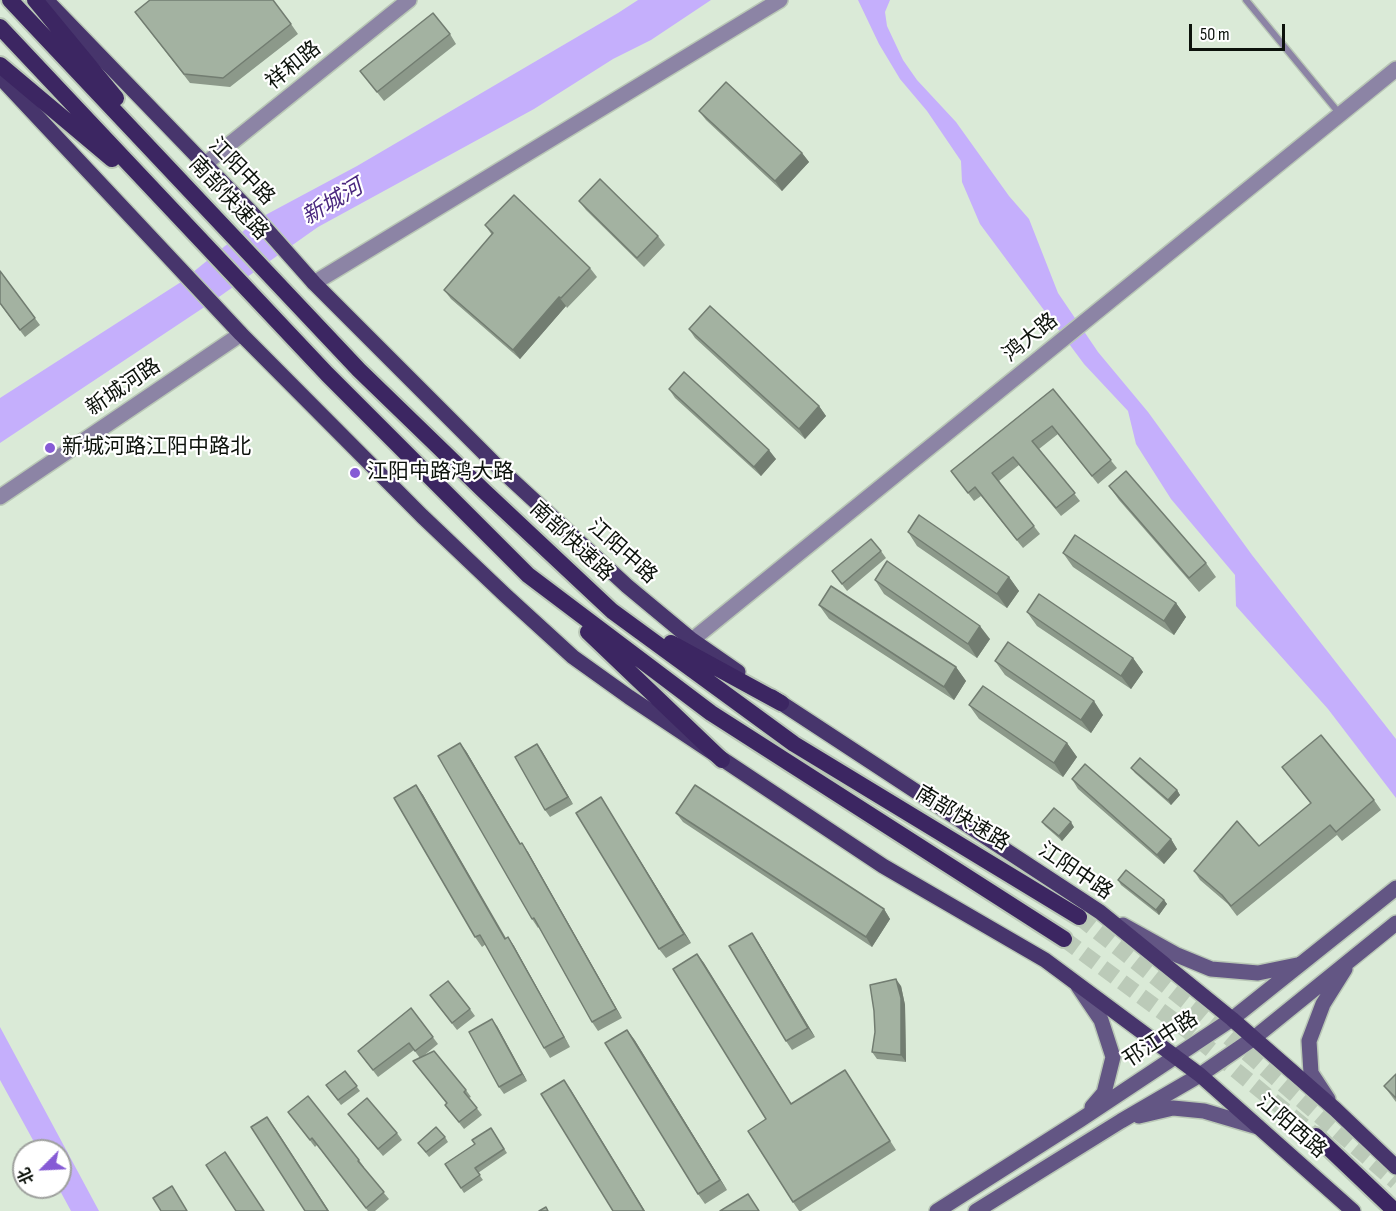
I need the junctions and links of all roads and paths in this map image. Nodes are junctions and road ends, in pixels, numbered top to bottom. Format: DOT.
graph roads {
  1 [pos="10,0"];
  2 [pos="35,0"];
  3 [pos="46,0"];
  4 [pos="408,0"];
  5 [pos="780,0"];
  6 [pos="1246,0"];
  7 [pos="0,27"];
  8 [pos="0,65"];
  9 [pos="1396,69"];
  10 [pos="0,77"];
  11 [pos="1340,114"];
  12 [pos="205,164"];
  13 [pos="189,190"];
  14 [pos="171,208"];
  15 [pos="314,283"];
  16 [pos="242,334"];
  17 [pos="0,497"];
  18 [pos="528,575"];
  19 [pos="612,610"];
  20 [pos="692,640"];
  21 [pos="781,703"];
  22 [pos="722,760"];
  23 [pos="1396,888"];
  24 [pos="1100,912"];
  25 [pos="1080,917"];
  26 [pos="1396,923"];
  27 [pos="1064,939"];
  28 [pos="1353,956"];
  29 [pos="1300,964"];
  30 [pos="1077,983"];
  31 [pos="1232,1019"];
  32 [pos="1254,1038"];
  33 [pos="1174,1056"];
  34 [pos="1200,1075"];
  35 [pos="1335,1109"];
  36 [pos="1080,1120"];
  37 [pos="1121,1121"];
  38 [pos="1258,1127"];
  39 [pos="1316,1136"];
  40 [pos="1396,1167"];
  41 [pos="937,1211"];
  42 [pos="976,1211"];
  43 [pos="1353,1211"];
  44 [pos="1395,1211"];
  1 -- 13 [label="highway, 南部快速路"];
  2 -- 13 [label="highway"];
  3 -- 12 [label="main road, 江阳中路"];
  4 -- 12 [label="street, 祥和路"];
  5 -- 15 [label="street"];
  6 -- 11 [label="lane"];
  7 -- 14 [label="highway"];
  8 -- 14 [label="highway"];
  9 -- 11 [label="street, 鸿大路"];
  10 -- 16 [label="main road"];
  11 -- 20 [label="street, 鸿大路"];
  12 -- 15 [label="main road, 江阳中路"];
  13 -- 19 [label="highway, 南部快速路"];
  14 -- 18 [label="highway"];
  15 -- 20 [label="main road, 江阳中路"];
  16 -- 17 [label="street, 新城河路"];
  16 -- 22 [label="main road"];
  18 -- 22 [label="highway"];
  18 -- 27 [label="highway"];
  19 -- 21 [label="highway"];
  19 -- 25 [label="highway, 南部快速路"];
  20 -- 21 [label="main road, 江阳中路"];
  21 -- 24 [label="main road, 江阳中路"];
  22 -- 30 [label="main road"];
  23 -- 29 [label="main road, 邗江中路"];
  24 -- 29 [label="main road"];
  24 -- 31 [label="main road, 江阳中路"];
  26 -- 28 [label="main road"];
  28 -- 32 [label="main road"];
  28 -- 35 [label="main road"];
  29 -- 31 [label="main road, 邗江中路"];
  30 -- 33 [label="main road"];
  30 -- 36 [label="main road"];
  31 -- 32 [label="main road, 江阳中路"];
  31 -- 33 [label="main road, 邗江中路"];
  32 -- 34 [label="main road"];
  32 -- 35 [label="main road, 江阳西路"];
  33 -- 34 [label="main road"];
  33 -- 36 [label="main road, 邗江中路"];
  34 -- 37 [label="main road"];
  34 -- 38 [label="main road, 江阳西路"];
  35 -- 40 [label="main road, 江阳西路"];
  36 -- 41 [label="main road, 邗江中路"];
  37 -- 38 [label="main road"];
  37 -- 42 [label="main road"];
  38 -- 43 [label="main road, 江阳西路"];
  39 -- 44 [label="highway"];
}
